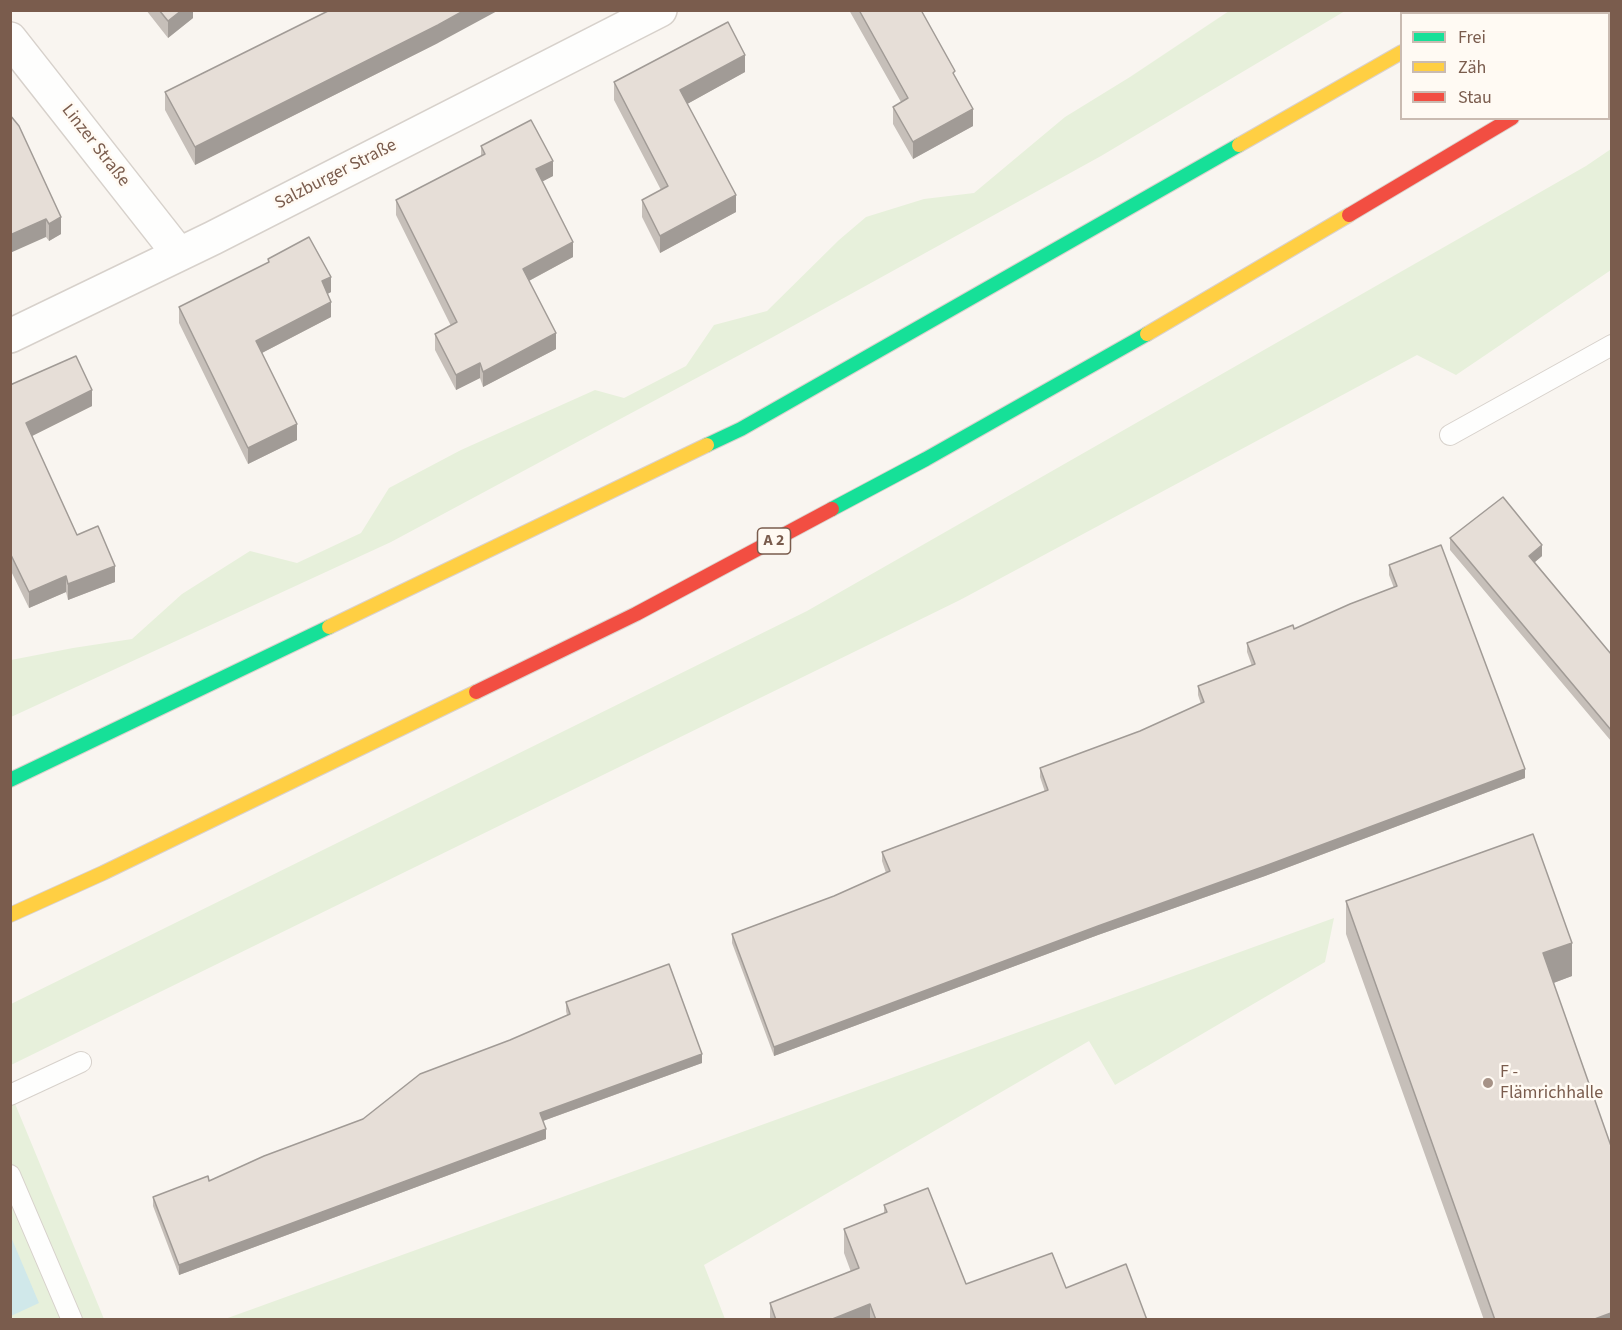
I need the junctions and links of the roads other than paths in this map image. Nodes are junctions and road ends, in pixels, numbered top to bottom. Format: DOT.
graph roads {
  1 [pos="660,10"];
  2 [pos="10,39"];
  3 [pos="1400,53"];
  4 [pos="1509,120"];
  5 [pos="179,254"];
  6 [pos="10,336"];
  7 [pos="1611,345"];
  8 [pos="1450,435"];
  9 [pos="10,780"];
  10 [pos="10,915"];
  11 [pos="81,1062"];
  12 [pos="10,1095"];
  13 [pos="10,1175"];
  14 [pos="72,1320"];
  1 -- 5 [label="street, Salzburger Straße"];
  2 -- 5 [label="street, Linzer Straße"];
  3 -- 9 [label="highway"];
  4 -- 10 [label="highway, A 2"];
  5 -- 6 [label="street, Salzburger Straße"];
  7 -- 8 [label="lane"];
  11 -- 12 [label="lane"];
  13 -- 14 [label="lane"];
}
